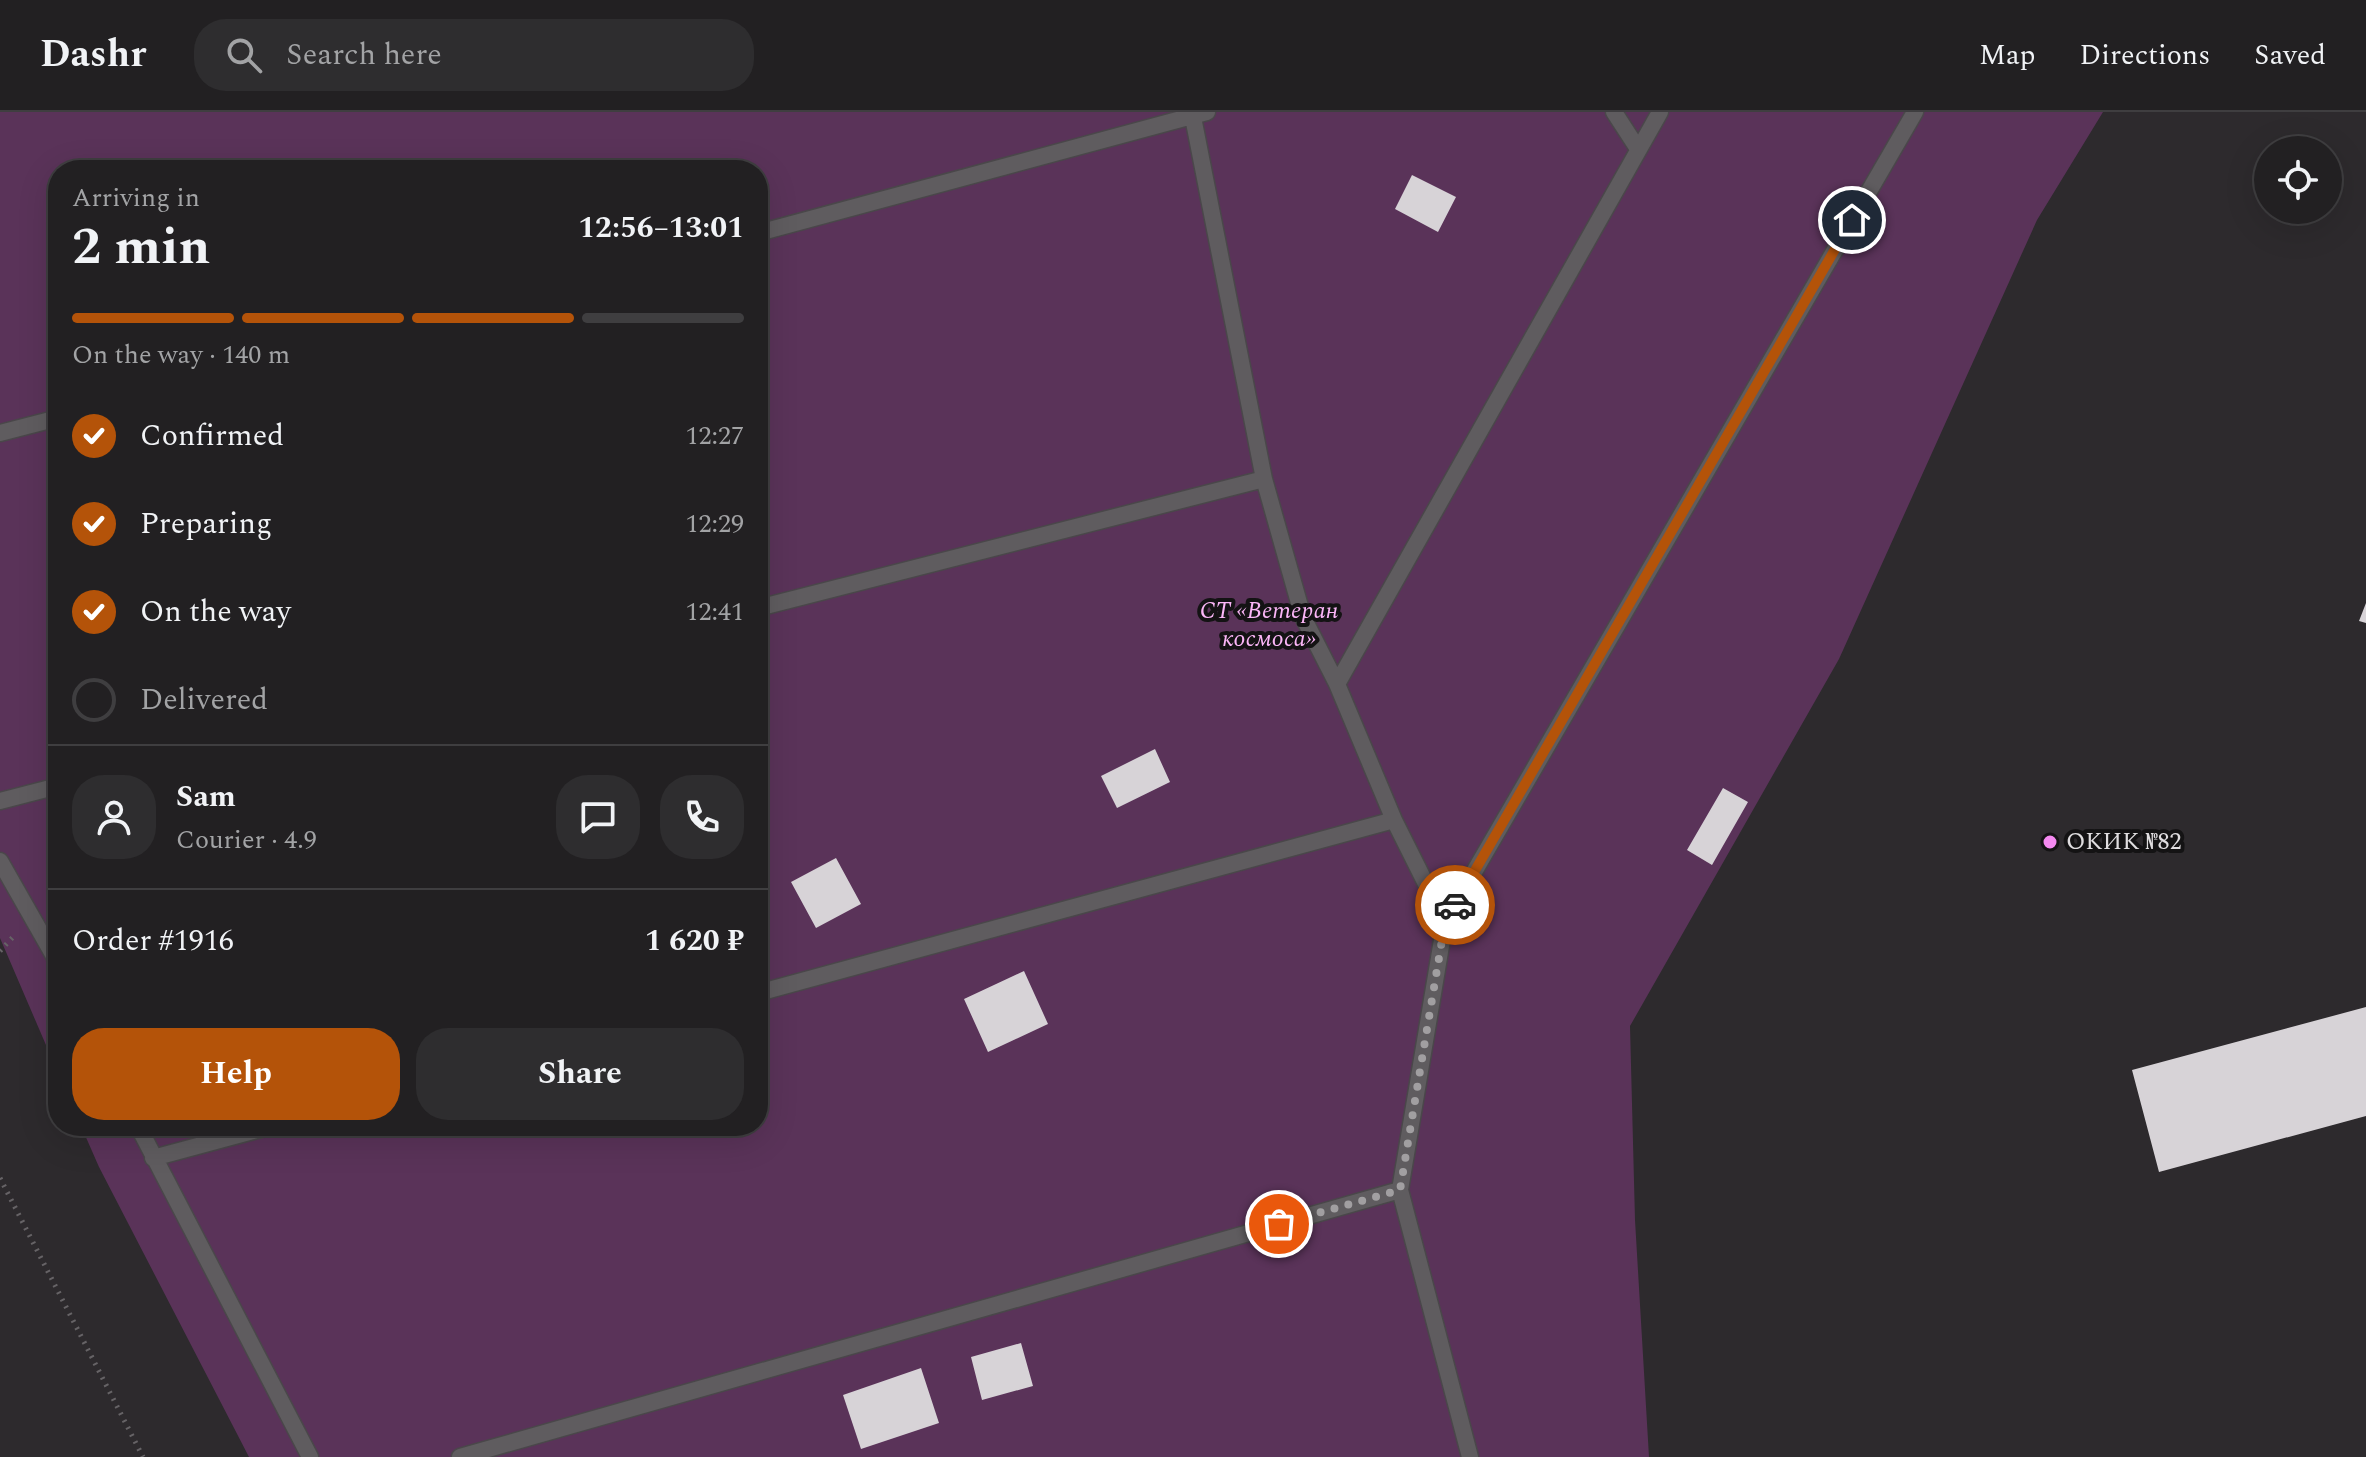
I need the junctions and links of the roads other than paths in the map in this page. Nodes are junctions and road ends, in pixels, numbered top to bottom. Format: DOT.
graph roads {
  1 [pos="1614,112"];
  2 [pos="1660,112"];
  3 [pos="1915,112"];
  4 [pos="1198,114"];
  5 [pos="1638,149"];
  6 [pos="768,230"];
  7 [pos="48,421"];
  8 [pos="0,433"];
  9 [pos="1264,479"];
  10 [pos="768,605"];
  11 [pos="1337,684"];
  12 [pos="48,789"];
  13 [pos="0,801"];
  14 [pos="1394,820"];
  15 [pos="0,861"];
  16 [pos="1445,922"];
  17 [pos="48,945"];
  18 [pos="768,990"];
  19 [pos="143,1136"];
  20 [pos="235,1136"];
  21 [pos="153,1158"];
  22 [pos="1400,1190"];
  23 [pos="310,1457"];
  24 [pos="460,1457"];
  25 [pos="1470,1457"];
  1 -- 5 [label="lane"];
  2 -- 5 [label="lane"];
  3 -- 16 [label="lane"];
  4 -- 6 [label="lane"];
  4 -- 9 [label="lane"];
  5 -- 11 [label="lane"];
  7 -- 8 [label="lane"];
  9 -- 10 [label="lane"];
  9 -- 11 [label="lane"];
  11 -- 14 [label="lane"];
  12 -- 13 [label="lane"];
  14 -- 16 [label="lane"];
  14 -- 18 [label="lane"];
  15 -- 17 [label="lane"];
  16 -- 22 [label="lane"];
  19 -- 21 [label="lane"];
  20 -- 21 [label="lane"];
  21 -- 23 [label="lane"];
  22 -- 24 [label="lane"];
  22 -- 25 [label="lane"];
}
